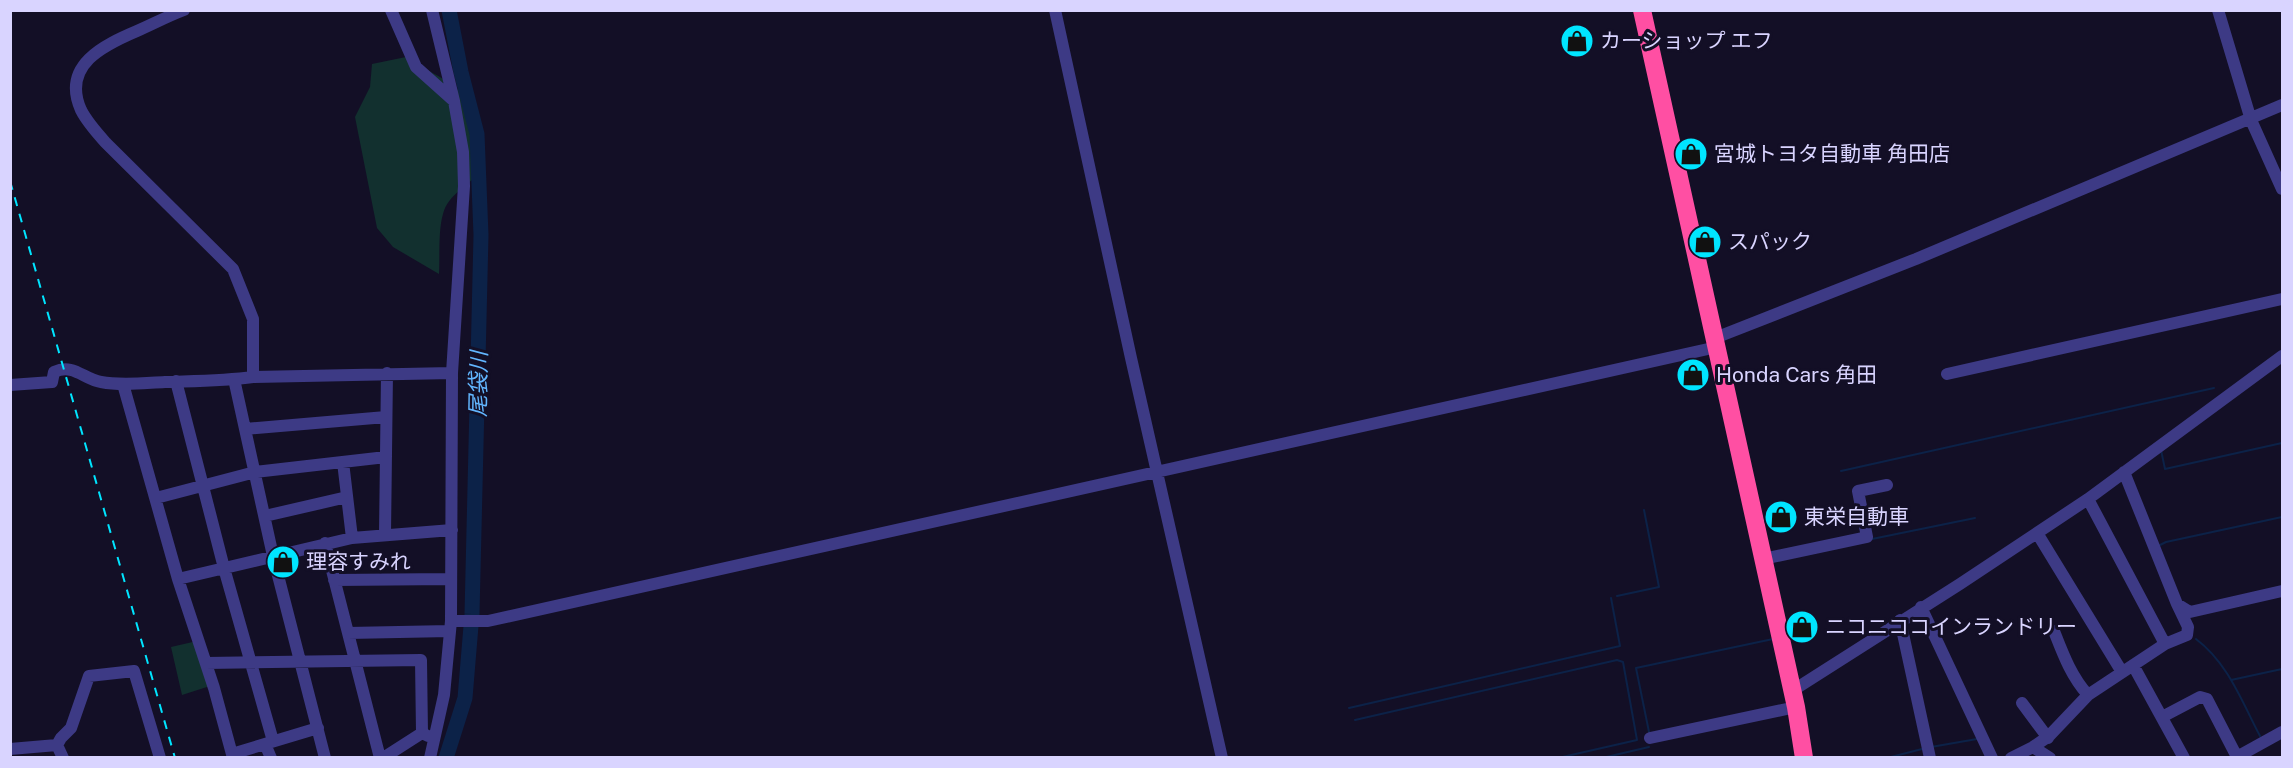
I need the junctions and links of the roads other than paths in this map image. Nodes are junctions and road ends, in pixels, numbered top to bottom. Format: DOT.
graph roads {
  1 [pos="184,10"];
  2 [pos="391,10"];
  3 [pos="432,10"];
  4 [pos="1055,10"];
  5 [pos="1642,10"];
  6 [pos="2218,10"];
  7 [pos="454,101"];
  8 [pos="2283,105"];
  9 [pos="2251,120"];
  10 [pos="2283,189"];
  11 [pos="2283,299"];
  12 [pos="1716,343"];
  13 [pos="2283,356"];
  14 [pos="387,373"];
  15 [pos="452,374"];
  16 [pos="1947,374"];
  17 [pos="253,377"];
  18 [pos="234,379"];
  19 [pos="176,381"];
  20 [pos="123,384"];
  21 [pos="10,385"];
  22 [pos="386,417"];
  23 [pos="245,429"];
  24 [pos="386,457"];
  25 [pos="343,462"];
  26 [pos="255,472"];
  27 [pos="2124,472"];
  28 [pos="1157,473"];
  29 [pos="203,485"];
  30 [pos="1887,485"];
  31 [pos="348,497"];
  32 [pos="156,498"];
  33 [pos="2088,499"];
  34 [pos="264,516"];
  35 [pos="452,530"];
  36 [pos="2037,533"];
  37 [pos="385,534"];
  38 [pos="352,538"];
  39 [pos="325,543"];
  40 [pos="273,556"];
  41 [pos="1763,559"];
  42 [pos="224,568"];
  43 [pos="178,579"];
  44 [pos="451,579"];
  45 [pos="334,580"];
  46 [pos="2283,591"];
  47 [pos="2177,604"];
  48 [pos="1922,607"];
  49 [pos="1900,620"];
  50 [pos="453,624"];
  51 [pos="2055,631"];
  52 [pos="348,633"];
  53 [pos="2165,644"];
  54 [pos="355,661"];
  55 [pos="250,662"];
  56 [pos="300,662"];
  57 [pos="206,663"];
  58 [pos="2128,669"];
  59 [pos="2088,695"];
  60 [pos="1794,699"];
  61 [pos="2022,703"];
  62 [pos="2162,717"];
  63 [pos="318,728"];
  64 [pos="2283,732"];
  65 [pos="422,733"];
  66 [pos="1650,738"];
  67 [pos="2048,738"];
  68 [pos="434,740"];
  69 [pos="269,742"];
  70 [pos="57,745"];
  71 [pos="2033,747"];
  72 [pos="10,750"];
  73 [pos="233,756"];
  74 [pos="2236,757"];
  75 [pos="63,758"];
  76 [pos="160,758"];
  77 [pos="271,758"];
  78 [pos="325,758"];
  79 [pos="381,758"];
  80 [pos="430,758"];
  81 [pos="1222,758"];
  82 [pos="1804,758"];
  83 [pos="1930,758"];
  84 [pos="1992,758"];
  85 [pos="2011,758"];
  86 [pos="2050,758"];
  87 [pos="2184,758"];
  1 -- 17 [label="street"];
  2 -- 7 [label="street"];
  3 -- 7 [label="street"];
  4 -- 28 [label="street"];
  5 -- 12 [label="highway"];
  6 -- 9 [label="street"];
  7 -- 15 [label="street"];
  8 -- 9 [label="street"];
  9 -- 10 [label="street"];
  9 -- 12 [label="street"];
  11 -- 16 [label="street"];
  12 -- 28 [label="street"];
  12 -- 41 [label="highway"];
  13 -- 27 [label="street"];
  14 -- 15 [label="street"];
  14 -- 17 [label="street"];
  14 -- 22 [label="street"];
  15 -- 35 [label="street"];
  17 -- 18 [label="street"];
  18 -- 19 [label="street"];
  18 -- 23 [label="street"];
  19 -- 20 [label="street"];
  19 -- 29 [label="street"];
  20 -- 21 [label="street"];
  20 -- 32 [label="street"];
  22 -- 23 [label="street"];
  22 -- 24 [label="street"];
  23 -- 26 [label="street"];
  24 -- 25 [label="street"];
  24 -- 37 [label="street"];
  25 -- 26 [label="street"];
  25 -- 31 [label="street"];
  26 -- 29 [label="street"];
  26 -- 34 [label="street"];
  27 -- 33 [label="street"];
  27 -- 47 [label="street"];
  28 -- 50 [label="street"];
  28 -- 81 [label="street"];
  29 -- 32 [label="street"];
  29 -- 42 [label="street"];
  30 -- 41 [label="street"];
  31 -- 34 [label="street"];
  31 -- 38 [label="street"];
  32 -- 43 [label="street"];
  33 -- 36 [label="street"];
  33 -- 53 [label="street"];
  34 -- 40 [label="street"];
  35 -- 37 [label="street"];
  35 -- 44 [label="street"];
  36 -- 48 [label="street"];
  36 -- 58 [label="street"];
  37 -- 38 [label="street"];
  38 -- 39 [label="street"];
  39 -- 40 [label="street"];
  39 -- 45 [label="street"];
  40 -- 42 [label="street"];
  40 -- 56 [label="street"];
  41 -- 60 [label="highway"];
  42 -- 43 [label="street"];
  42 -- 55 [label="street"];
  43 -- 57 [label="street"];
  44 -- 45 [label="street"];
  44 -- 50 [label="street"];
  45 -- 52 [label="street"];
  46 -- 47 [label="street"];
  47 -- 53 [label="street"];
  48 -- 49 [label="street"];
  48 -- 84 [label="street"];
  49 -- 60 [label="street"];
  49 -- 83 [label="street"];
  50 -- 52 [label="street"];
  50 -- 68 [label="street"];
  51 -- 59 [label="street"];
  52 -- 54 [label="street"];
  53 -- 58 [label="street"];
  54 -- 56 [label="street"];
  54 -- 65 [label="street"];
  54 -- 79 [label="street"];
  55 -- 56 [label="street"];
  55 -- 57 [label="street"];
  55 -- 69 [label="street"];
  56 -- 63 [label="street"];
  57 -- 73 [label="street"];
  58 -- 59 [label="street"];
  58 -- 62 [label="street"];
  59 -- 67 [label="street"];
  60 -- 66 [label="street"];
  60 -- 82 [label="highway"];
  61 -- 67 [label="street"];
  62 -- 74 [label="street"];
  62 -- 87 [label="street"];
  63 -- 69 [label="street"];
  63 -- 78 [label="street"];
  64 -- 74 [label="street"];
  65 -- 68 [label="street"];
  65 -- 79 [label="street"];
  67 -- 71 [label="street"];
  68 -- 80 [label="street"];
  69 -- 73 [label="street"];
  69 -- 77 [label="street"];
  70 -- 72 [label="street"];
  70 -- 75 [label="street"];
  70 -- 76 [label="street"];
  71 -- 85 [label="street"];
  71 -- 86 [label="street"];
}
